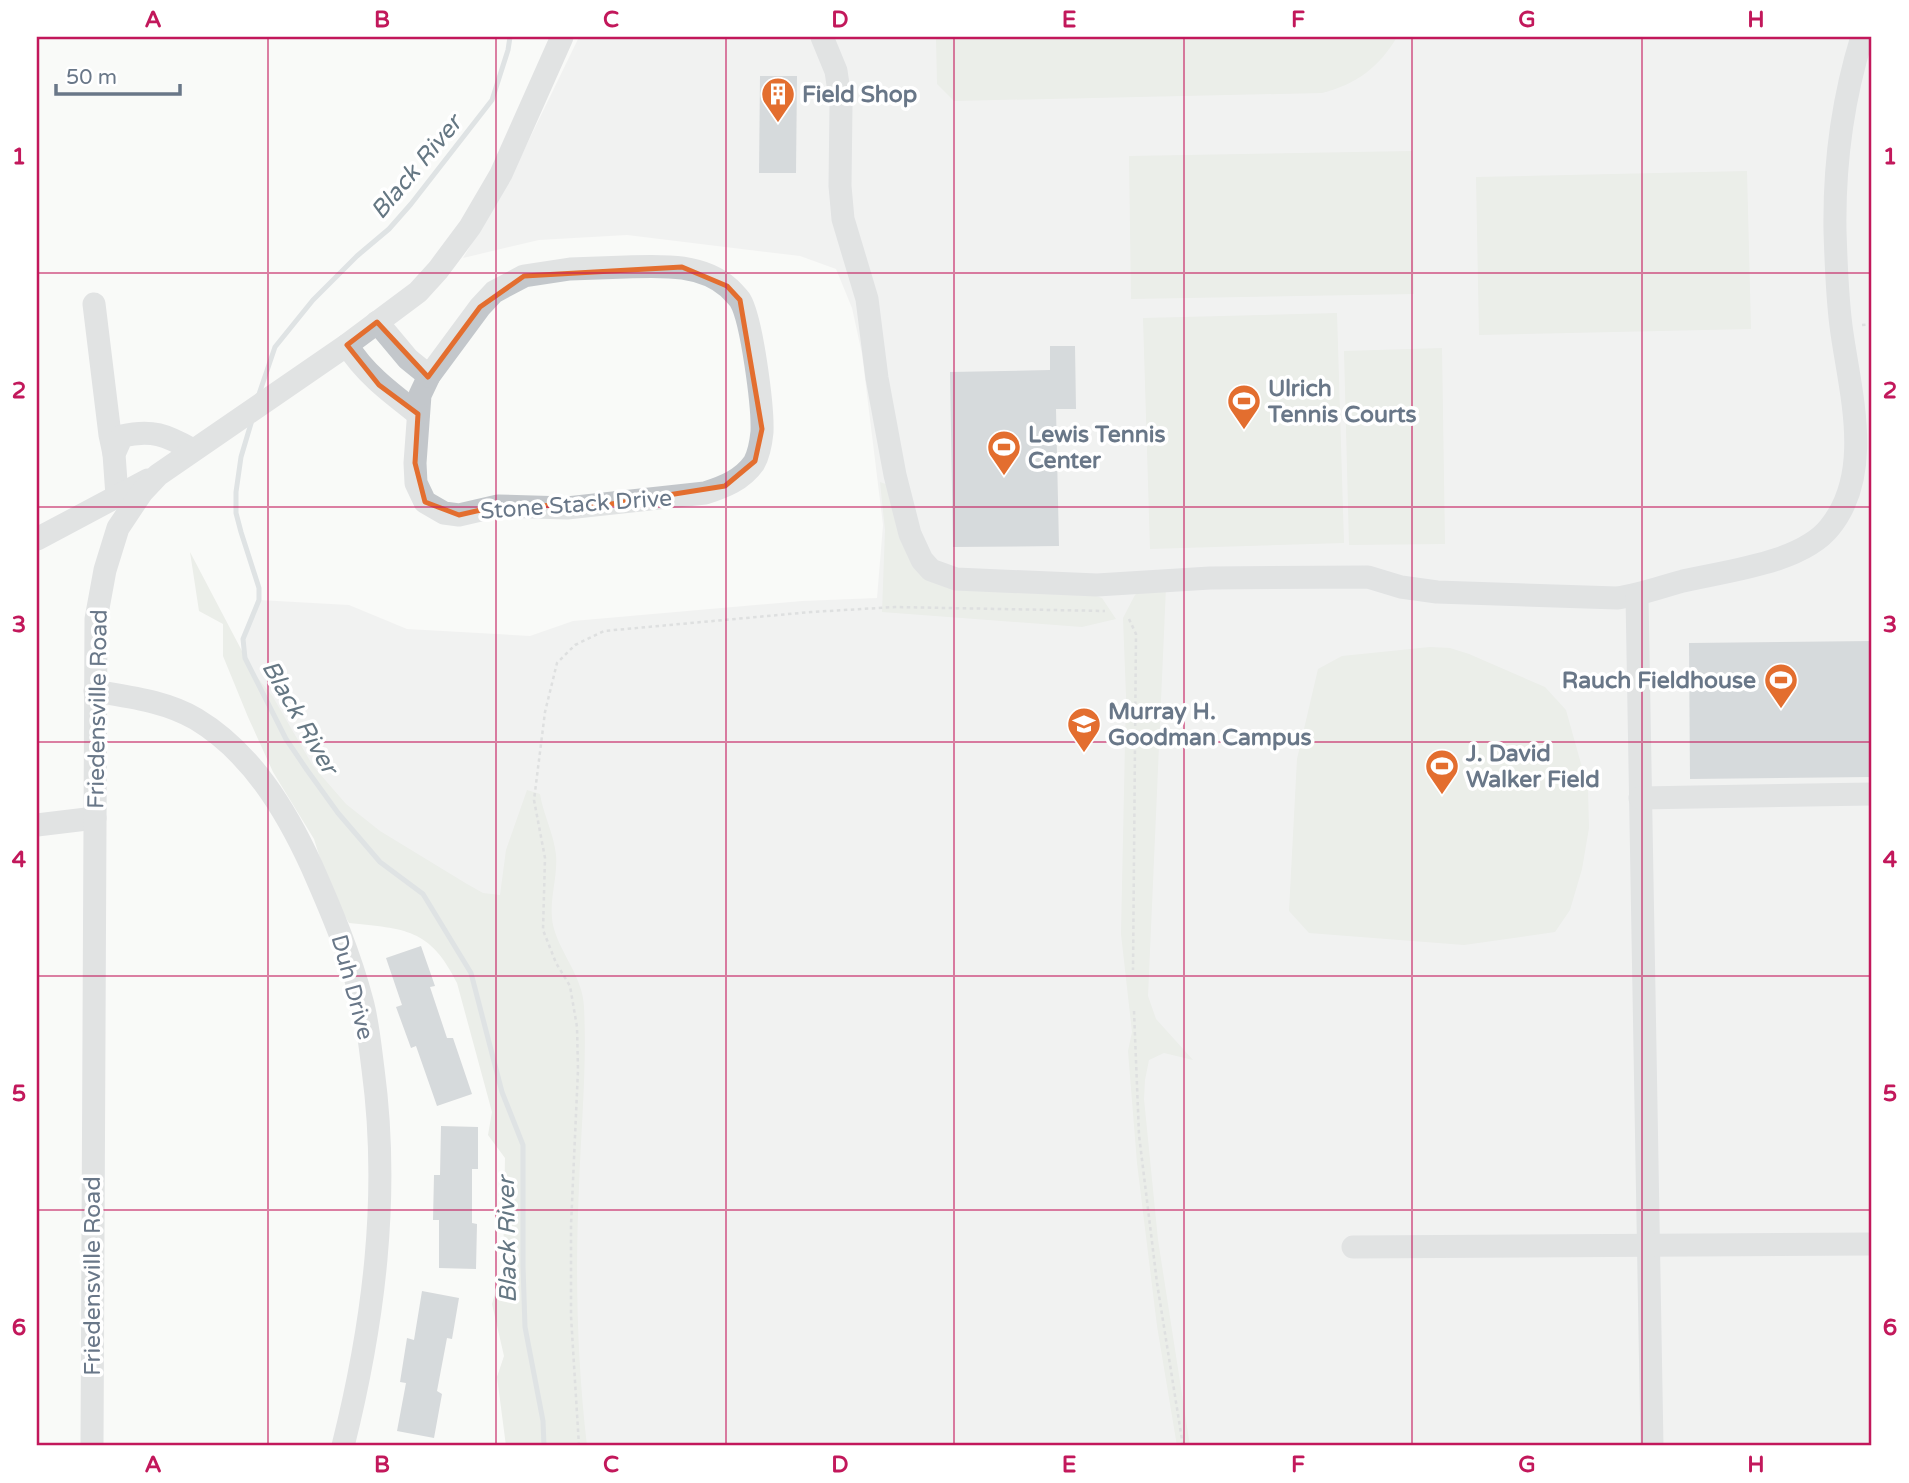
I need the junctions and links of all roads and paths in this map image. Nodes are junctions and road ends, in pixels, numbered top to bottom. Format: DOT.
graph roads {
  1 [pos="562,37"];
  2 [pos="822,37"];
  3 [pos="1864,37"];
  4 [pos="1872,39"];
  5 [pos="94,304"];
  6 [pos="377,322"];
  7 [pos="347,345"];
  8 [pos="429,376"];
  9 [pos="418,414"];
  10 [pos="193,450"];
  11 [pos="114,454"];
  12 [pos="120,507"];
  13 [pos="37,539"];
  14 [pos="1637,596"];
  15 [pos="1105,611"];
  16 [pos="1129,619"];
  17 [pos="95,691"];
  18 [pos="1872,794"];
  19 [pos="1640,798"];
  20 [pos="94,818"];
  21 [pos="37,825"];
  22 [pos="1133,970"];
  23 [pos="1135,1011"];
  24 [pos="1872,1244"];
  25 [pos="1353,1247"];
  26 [pos="1649,1247"];
  27 [pos="92,1446"];
  28 [pos="343,1446"];
  29 [pos="579,1446"];
  30 [pos="1183,1446"];
  31 [pos="1652,1446"];
  1 -- 6 [label="street"];
  2 -- 14 [label="street"];
  3 -- 4 [label="street"];
  3 -- 14 [label="street"];
  5 -- 11 [label="street"];
  6 -- 7 [label="street"];
  6 -- 8 [label="street"];
  7 -- 9 [label="street"];
  7 -- 10 [label="street"];
  8 -- 9 [label="street, Stone Stack Drive"];
  8 -- 9 [label="street, Stone Stack Drive"];
  10 -- 11 [label="street"];
  10 -- 12 [label="street"];
  11 -- 12 [label="street"];
  12 -- 13 [label="street"];
  12 -- 17 [label="street, Friedensville Road"];
  14 -- 19 [label="street"];
  15 -- 29 [label="path"];
  16 -- 22 [label="path"];
  17 -- 20 [label="street, Friedensville Road"];
  17 -- 28 [label="street, Duh Drive"];
  18 -- 19 [label="street"];
  19 -- 26 [label="street"];
  20 -- 21 [label="street"];
  20 -- 27 [label="street, Friedensville Road"];
  23 -- 30 [label="path"];
  24 -- 26 [label="street"];
  25 -- 26 [label="street"];
  26 -- 31 [label="street"];
}
